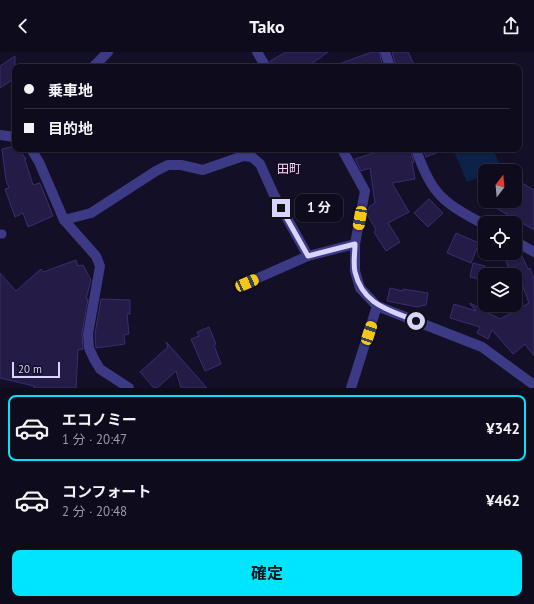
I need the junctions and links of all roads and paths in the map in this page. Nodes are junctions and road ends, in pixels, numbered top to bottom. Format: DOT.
graph roads {
  1 [pos="108,52"];
  2 [pos="257,52"];
  3 [pos="385,52"];
  4 [pos="96,64"];
  5 [pos="264,64"];
  6 [pos="389,64"];
  7 [pos="0,135"];
  8 [pos="12,137"];
  9 [pos="33,152"];
  10 [pos="344,152"];
  11 [pos="417,152"];
  12 [pos="64,220"];
  13 [pos="478,221"];
  14 [pos="355,244"];
  15 [pos="522,246"];
  16 [pos="534,252"];
  17 [pos="308,256"];
  18 [pos="247,283"];
  19 [pos="377,306"];
  20 [pos="534,385"];
  21 [pos="129,388"];
  22 [pos="352,388"];
  1 -- 4 [label="street"];
  2 -- 5 [label="street"];
  3 -- 6 [label="street"];
  7 -- 8 [label="street"];
  9 -- 12 [label="street"];
  10 -- 14 [label="street"];
  11 -- 13 [label="street"];
  12 -- 17 [label="street"];
  12 -- 21 [label="street"];
  14 -- 17 [label="street"];
  14 -- 19 [label="street"];
  15 -- 16 [label="street"];
  17 -- 18 [label="street"];
  19 -- 20 [label="street"];
  19 -- 22 [label="street"];
}
